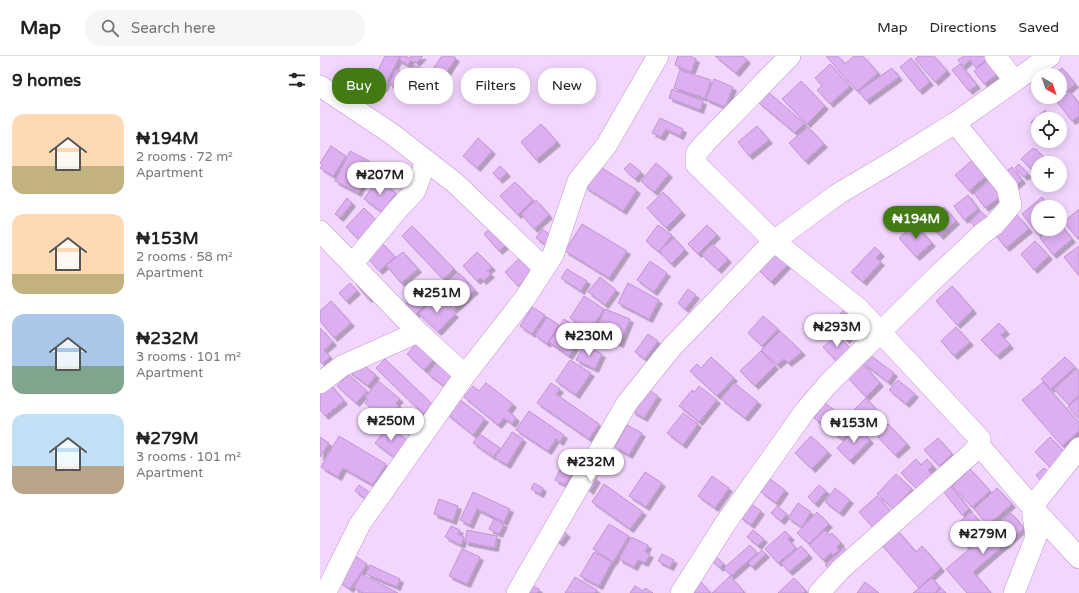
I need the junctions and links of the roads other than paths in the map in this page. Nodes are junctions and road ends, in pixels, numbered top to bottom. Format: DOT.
graph roads {
  1 [pos="658,56"];
  2 [pos="790,56"];
  3 [pos="995,56"];
  4 [pos="1050,56"];
  5 [pos="1015,81"];
  6 [pos="320,86"];
  7 [pos="955,123"];
  8 [pos="426,161"];
  9 [pos="320,230"];
  10 [pos="774,241"];
  11 [pos="353,263"];
  12 [pos="544,268"];
  13 [pos="881,331"];
  14 [pos="418,332"];
  15 [pos="465,375"];
  16 [pos="320,383"];
  17 [pos="979,445"];
  18 [pos="1079,448"];
  19 [pos="1032,507"];
  20 [pos="1079,558"];
  21 [pos="326,590"];
  22 [pos="517,593"];
  23 [pos="681,593"];
  24 [pos="819,593"];
  25 [pos="1014,593"];
  1 -- 12 [label="street"];
  2 -- 10 [label="street"];
  3 -- 5 [label="street"];
  4 -- 5 [label="street"];
  5 -- 7 [label="street"];
  6 -- 8 [label="street"];
  7 -- 10 [label="street"];
  7 -- 13 [label="street"];
  8 -- 11 [label="street"];
  8 -- 12 [label="street"];
  9 -- 11 [label="street"];
  10 -- 13 [label="street"];
  10 -- 22 [label="street"];
  11 -- 14 [label="street"];
  12 -- 15 [label="street"];
  13 -- 17 [label="street"];
  13 -- 23 [label="street"];
  14 -- 15 [label="street"];
  14 -- 16 [label="street"];
  15 -- 21 [label="street"];
  17 -- 19 [label="street"];
  17 -- 24 [label="street"];
  18 -- 19 [label="street"];
  19 -- 20 [label="street"];
  19 -- 25 [label="street"];
}
